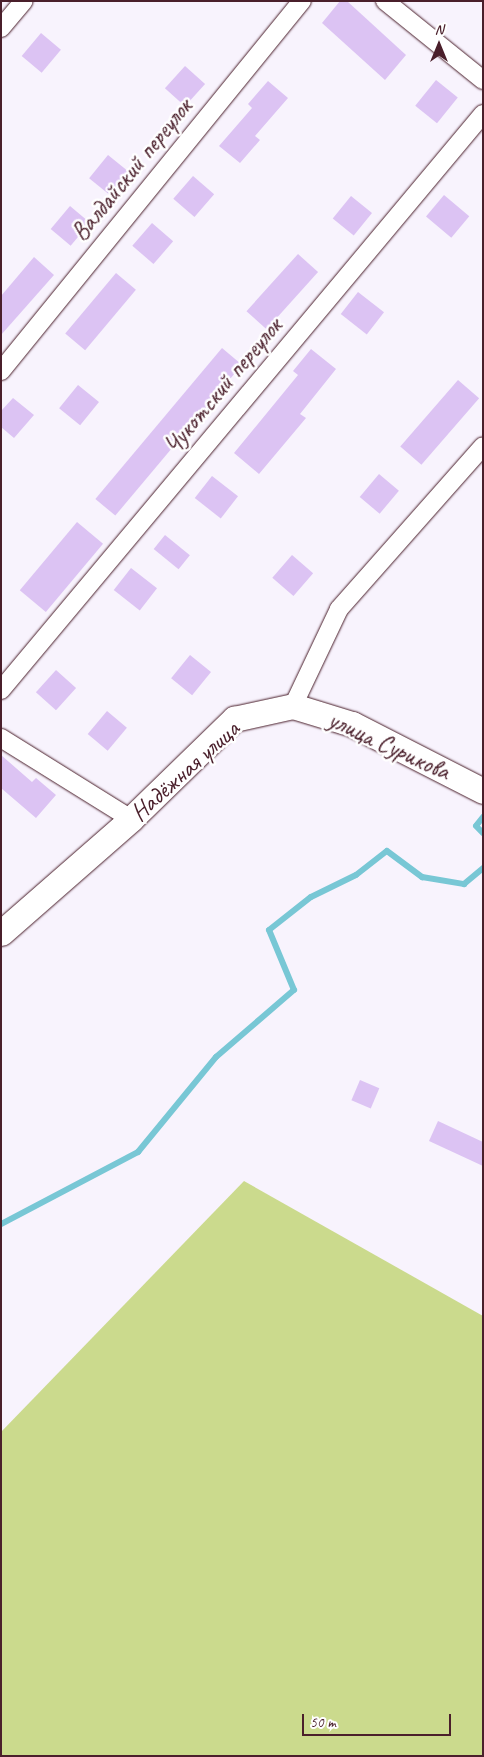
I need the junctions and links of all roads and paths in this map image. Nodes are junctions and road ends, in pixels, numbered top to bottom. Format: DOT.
graph roads {
  1 [pos="24,1"];
  2 [pos="302,1"];
  3 [pos="385,1"];
  4 [pos="1,28"];
  5 [pos="483,80"];
  6 [pos="483,114"];
  7 [pos="1,371"];
  8 [pos="483,446"];
  9 [pos="1,690"];
  10 [pos="293,706"];
  11 [pos="1,738"];
  12 [pos="478,789"];
  13 [pos="131,818"];
  14 [pos="1,933"];
  1 -- 4 [label="street"];
  2 -- 7 [label="street, Валдайский переулок"];
  3 -- 5 [label="street"];
  6 -- 9 [label="street, Чукотский переулок"];
  8 -- 10 [label="street"];
  10 -- 12 [label="main road, улица Сурикова"];
  10 -- 13 [label="main road, Надёжная улица"];
  11 -- 13 [label="street"];
  13 -- 14 [label="main road, Надёжная улица"];
}
